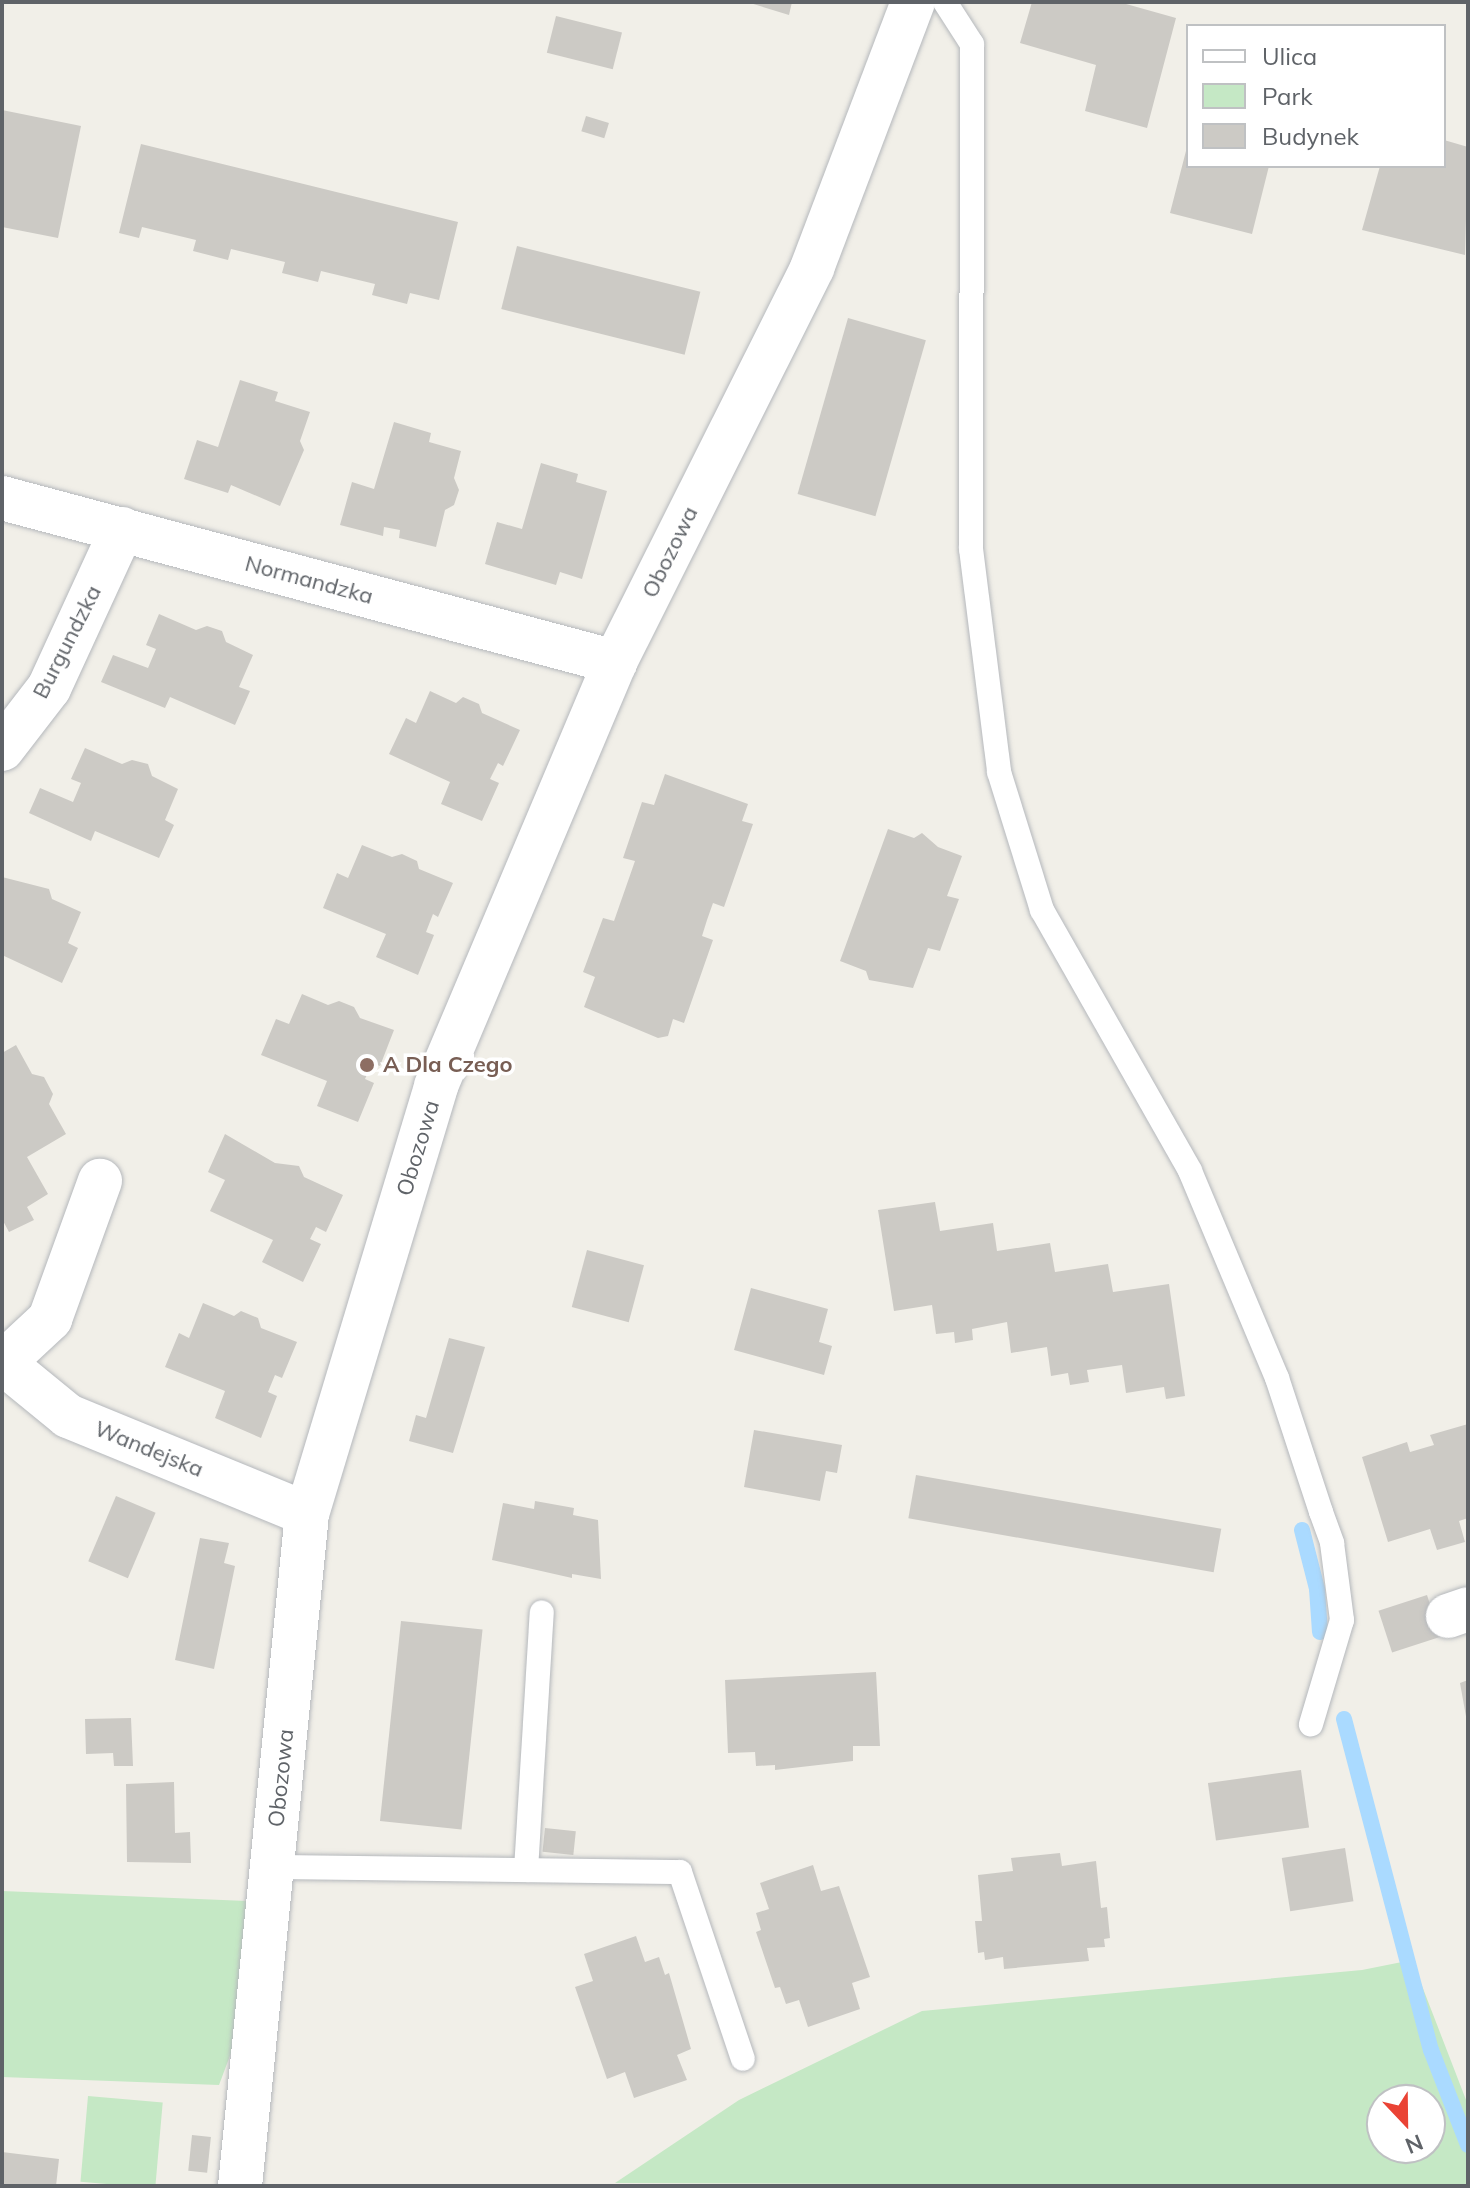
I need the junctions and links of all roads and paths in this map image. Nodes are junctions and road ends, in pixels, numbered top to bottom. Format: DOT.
graph roads {
  1 [pos="913,2"];
  2 [pos="945,2"];
  3 [pos="2,498"];
  4 [pos="122,529"];
  5 [pos="615,662"];
  6 [pos="2,749"];
  7 [pos="100,1181"];
  8 [pos="3,1361"];
  9 [pos="307,1514"];
  10 [pos="542,1612"];
  11 [pos="1311,1724"];
  12 [pos="272,1867"];
  13 [pos="526,1870"];
  14 [pos="743,2059"];
  15 [pos="240,2186"];
  1 -- 5 [label="street, Obozowa"];
  2 -- 11 [label="lane"];
  3 -- 4 [label="street, Normandzka"];
  4 -- 5 [label="street, Normandzka"];
  4 -- 6 [label="street, Burgundzka"];
  5 -- 9 [label="street, Obozowa"];
  7 -- 8 [label="street, Wandejska"];
  8 -- 9 [label="street, Wandejska"];
  9 -- 12 [label="street, Obozowa"];
  10 -- 13 [label="lane"];
  12 -- 13 [label="lane"];
  12 -- 15 [label="street, Obozowa"];
  13 -- 14 [label="lane"];
}
